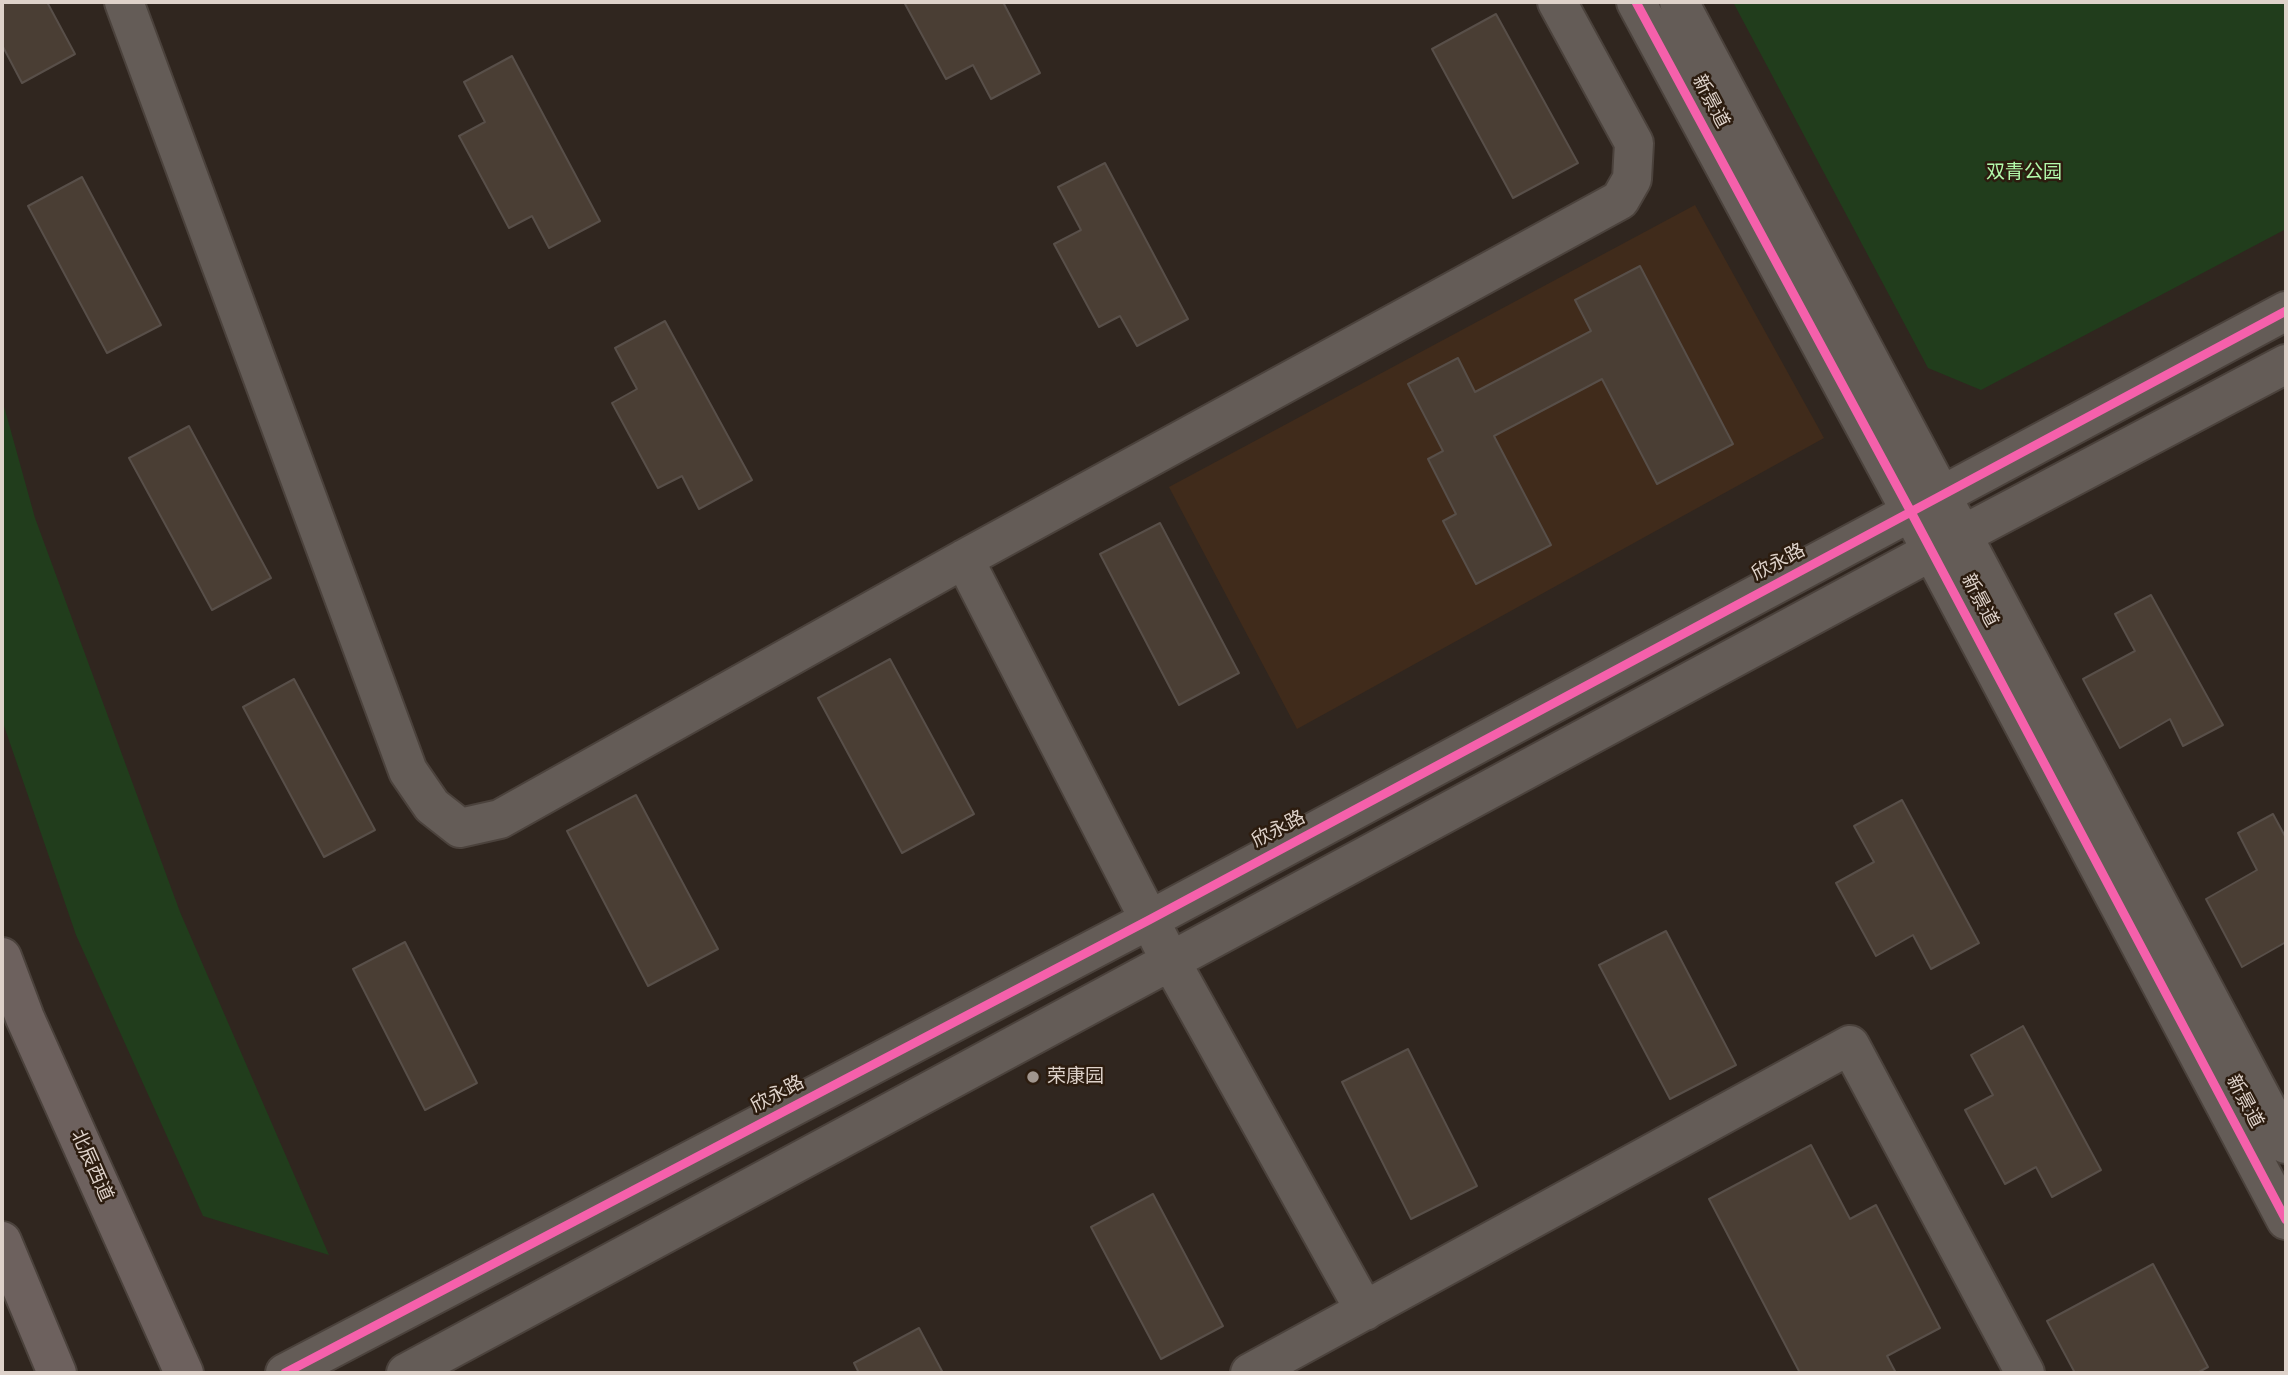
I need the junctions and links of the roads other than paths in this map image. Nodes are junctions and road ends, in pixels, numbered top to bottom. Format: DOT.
graph roads {
  1 [pos="124,2"];
  2 [pos="1557,2"];
  3 [pos="1636,2"];
  4 [pos="1679,2"];
  5 [pos="2286,311"];
  6 [pos="2286,364"];
  7 [pos="1926,504"];
  8 [pos="1947,543"];
  9 [pos="964,559"];
  10 [pos="1149,920"];
  11 [pos="2,957"];
  12 [pos="1170,960"];
  13 [pos="2286,1144"];
  14 [pos="2286,1220"];
  15 [pos="2,1241"];
  16 [pos="1364,1311"];
  17 [pos="57,1373"];
  18 [pos="184,1373"];
  19 [pos="285,1373"];
  20 [pos="406,1373"];
  21 [pos="1250,1373"];
  22 [pos="2025,1373"];
  1 -- 9 [label="street"];
  2 -- 9 [label="street"];
  3 -- 7 [label="street, 新景道"];
  4 -- 7 [label="street, 新景道"];
  5 -- 7 [label="street, 欣永路"];
  6 -- 8 [label="street"];
  7 -- 8 [label="street, 新景道"];
  7 -- 10 [label="street, 欣永路"];
  8 -- 12 [label="street"];
  8 -- 13 [label="street, 新景道"];
  8 -- 14 [label="street, 新景道"];
  9 -- 10 [label="street"];
  10 -- 12 [label="street"];
  10 -- 19 [label="street, 欣永路"];
  11 -- 18 [label="main road, 北辰西道"];
  12 -- 16 [label="street"];
  12 -- 20 [label="street"];
  15 -- 17 [label="main road"];
  16 -- 21 [label="street"];
  16 -- 22 [label="street"];
}
